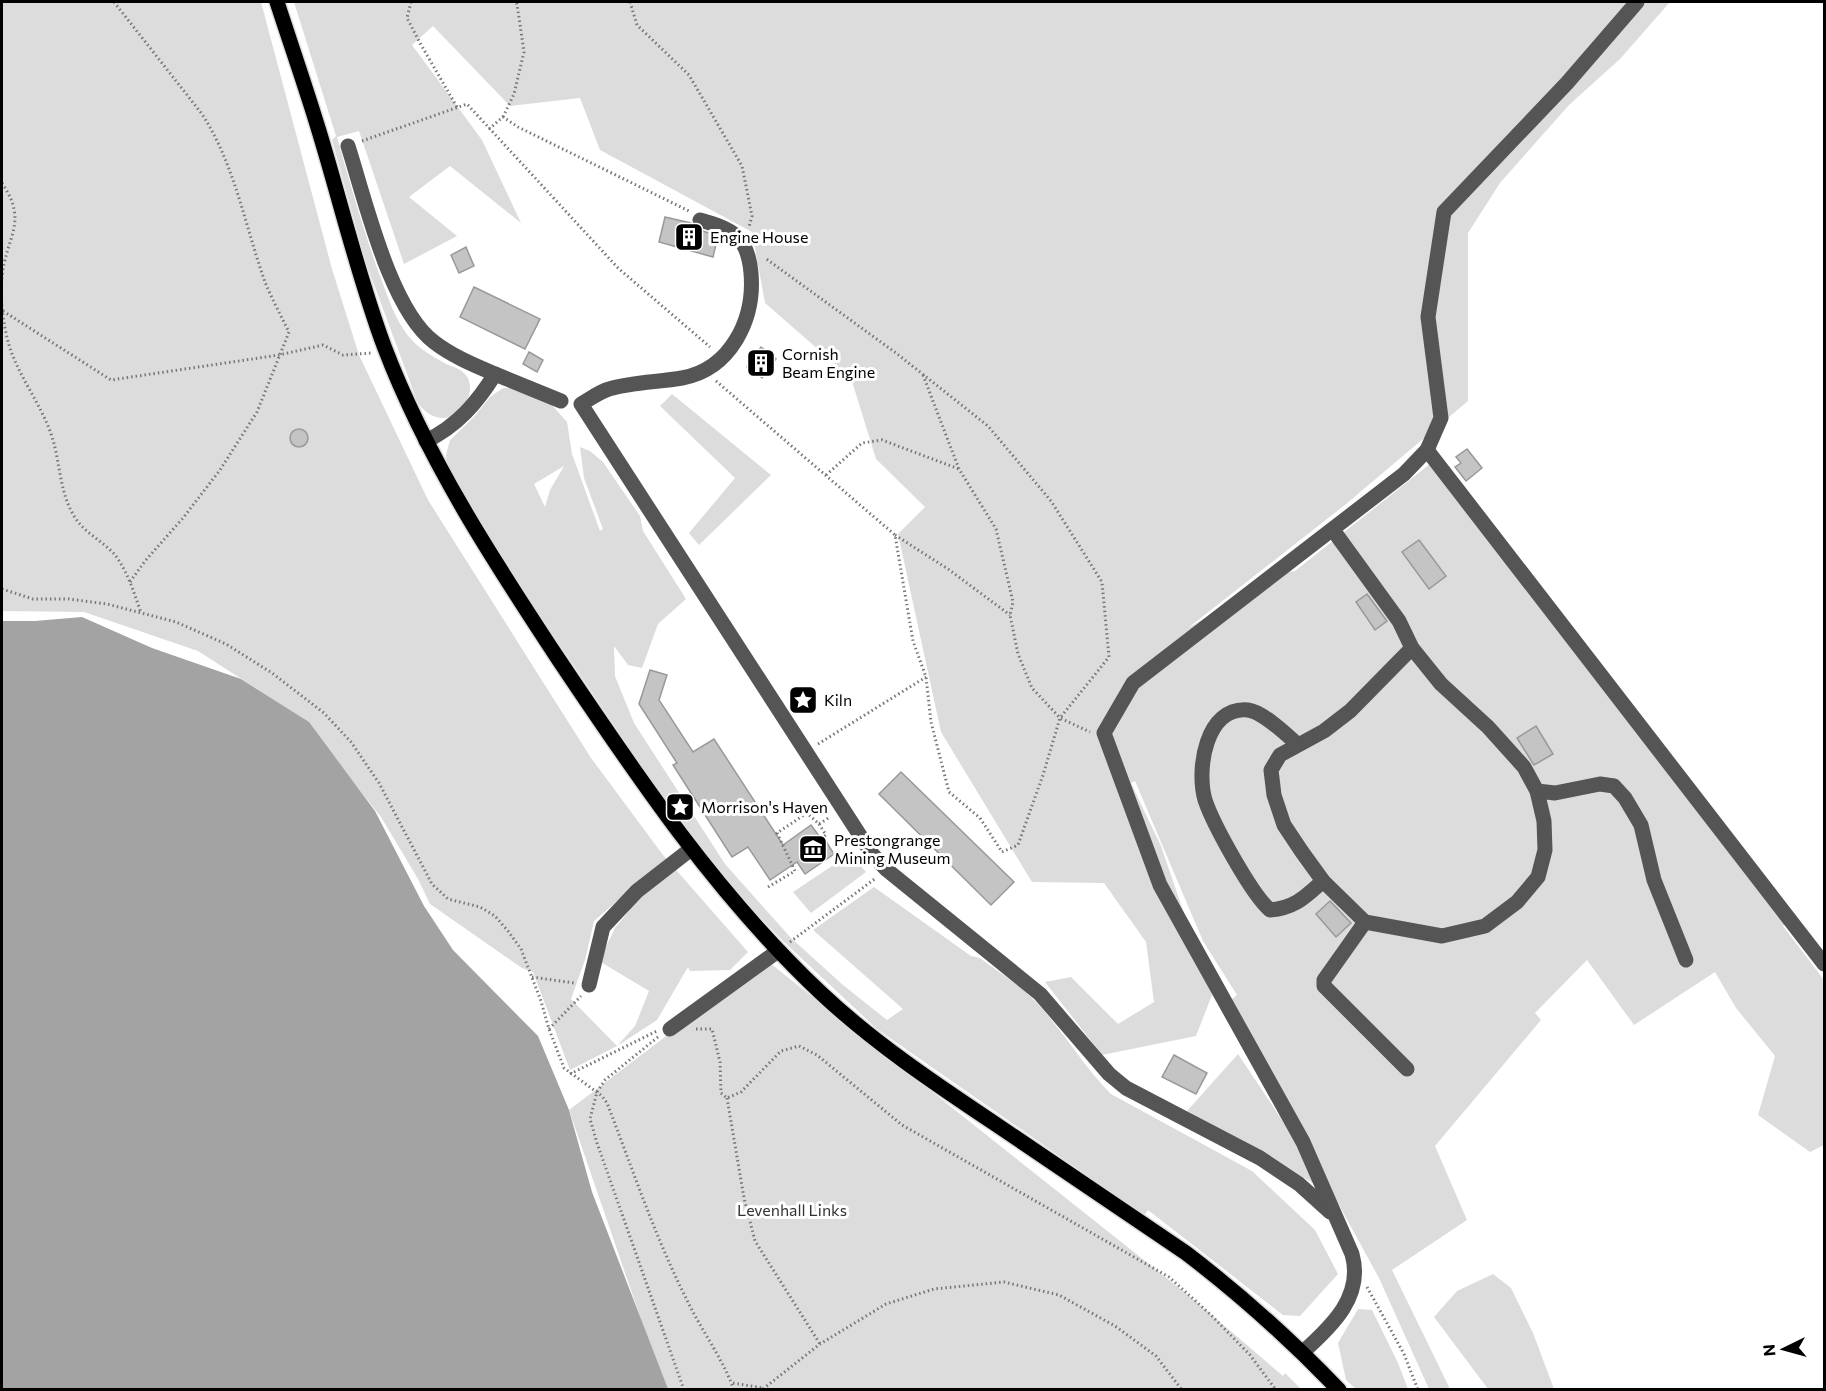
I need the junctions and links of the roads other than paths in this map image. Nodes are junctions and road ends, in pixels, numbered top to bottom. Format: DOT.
graph roads {
  1 [pos="278,2"];
  2 [pos="1637,2"];
  3 [pos="348,146"];
  4 [pos="699,219"];
  5 [pos="495,374"];
  6 [pos="561,401"];
  7 [pos="426,441"];
  8 [pos="1426,450"];
  9 [pos="1333,530"];
  10 [pos="1412,648"];
  11 [pos="1297,744"];
  12 [pos="1537,790"];
  13 [pos="692,849"];
  14 [pos="1323,881"];
  15 [pos="1365,922"];
  16 [pos="778,951"];
  17 [pos="1686,960"];
  18 [pos="1824,964"];
  19 [pos="589,985"];
  20 [pos="670,1029"];
  21 [pos="1407,1069"];
  22 [pos="1334,1216"];
  23 [pos="1303,1352"];
  24 [pos="1339,1389"];
  1 -- 7 [label="main road"];
  2 -- 8 [label="street"];
  3 -- 5 [label="street"];
  4 -- 22 [label="street"];
  5 -- 6 [label="street"];
  5 -- 7 [label="street"];
  7 -- 13 [label="main road"];
  8 -- 9 [label="street"];
  8 -- 18 [label="street"];
  9 -- 10 [label="street"];
  9 -- 22 [label="street"];
  10 -- 11 [label="street"];
  10 -- 12 [label="street"];
  11 -- 14 [label="street"];
  11 -- 14 [label="street"];
  12 -- 15 [label="street"];
  12 -- 17 [label="street"];
  13 -- 16 [label="main road"];
  13 -- 19 [label="street"];
  14 -- 15 [label="street"];
  15 -- 21 [label="street"];
  16 -- 20 [label="street"];
  16 -- 23 [label="main road"];
  22 -- 23 [label="street"];
  23 -- 24 [label="main road"];
}
